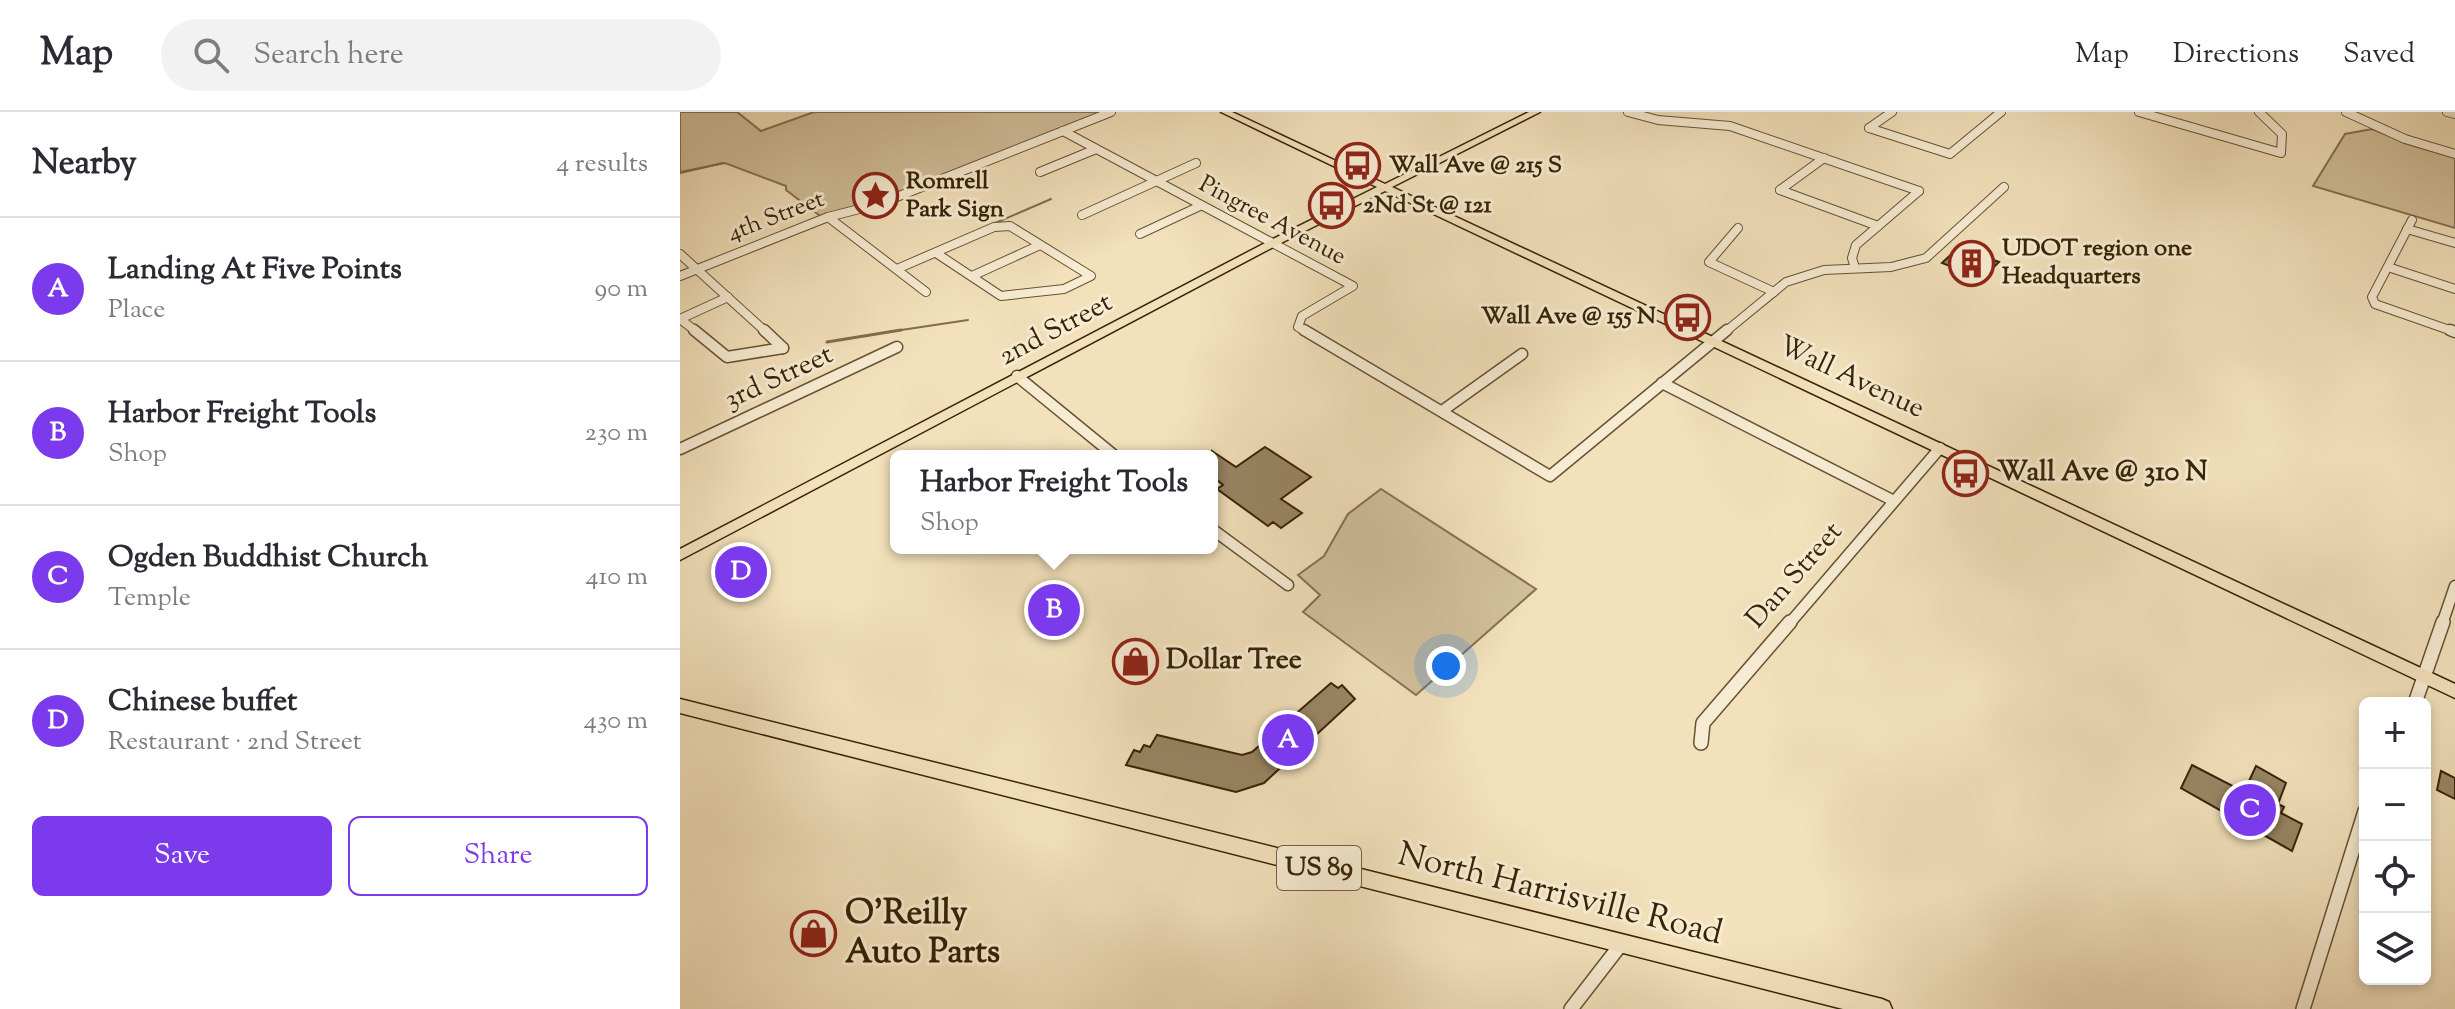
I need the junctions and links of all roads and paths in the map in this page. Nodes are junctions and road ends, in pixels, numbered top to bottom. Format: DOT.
graph roads {
  1 [pos="1111,112"];
  2 [pos="1225,112"];
  3 [pos="1522,112"];
  4 [pos="1536,112"];
  5 [pos="1628,112"];
  6 [pos="1892,112"];
  7 [pos="2001,112"];
  8 [pos="2139,112"];
  9 [pos="2259,112"];
  10 [pos="2346,112"];
  11 [pos="2447,112"];
  12 [pos="1647,114"];
  13 [pos="2455,114"];
  14 [pos="1063,131"];
  15 [pos="1096,149"];
  16 [pos="1456,150"];
  17 [pos="2455,154"];
  18 [pos="1824,158"];
  19 [pos="1196,163"];
  20 [pos="1040,172"];
  21 [pos="1155,182"];
  22 [pos="1383,187"];
  23 [pos="2004,187"];
  24 [pos="1200,206"];
  25 [pos="1082,215"];
  26 [pos="828,217"];
  27 [pos="1878,226"];
  28 [pos="1738,228"];
  29 [pos="1140,234"];
  30 [pos="1273,243"];
  31 [pos="2455,243"];
  32 [pos="1040,245"];
  33 [pos="936,253"];
  34 [pos="680,254"];
  35 [pos="2388,267"];
  36 [pos="1855,268"];
  37 [pos="697,269"];
  38 [pos="897,269"];
  39 [pos="680,276"];
  40 [pos="972,276"];
  41 [pos="2455,289"];
  42 [pos="926,292"];
  43 [pos="1774,292"];
  44 [pos="728,297"];
  45 [pos="2455,332"];
  46 [pos="1713,342"];
  47 [pos="897,347"];
  48 [pos="1522,354"];
  49 [pos="1017,376"];
  50 [pos="1662,383"];
  51 [pos="1442,411"];
  52 [pos="1940,448"];
  53 [pos="680,449"];
  54 [pos="1108,450"];
  55 [pos="1894,501"];
  56 [pos="1218,533"];
  57 [pos="680,555"];
  58 [pos="1288,585"];
  59 [pos="2455,586"];
  60 [pos="2424,677"];
  61 [pos="2455,691"];
  62 [pos="2417,697"];
  63 [pos="680,706"];
  64 [pos="1701,743"];
  65 [pos="2359,829"];
  66 [pos="1622,943"];
  67 [pos="1571,1009"];
  68 [pos="1882,1009"];
  69 [pos="2303,1009"];
  1 -- 14 [label="street, 4th Street"];
  2 -- 22 [label="main road, Wall Avenue"];
  3 -- 16 [label="main road, 2nd Street"];
  4 -- 16 [label="main road, 2nd Street"];
  5 -- 12 [label="street"];
  6 -- 7 [label="street"];
  8 -- 9 [label="street"];
  10 -- 17 [label="street"];
  11 -- 13 [label="street"];
  12 -- 18 [label="street"];
  14 -- 15 [label="street, Pingree Avenue"];
  14 -- 26 [label="street, 4th Street"];
  15 -- 20 [label="street"];
  15 -- 21 [label="street, Pingree Avenue"];
  16 -- 22 [label="main road, 2nd Street"];
  18 -- 27 [label="street"];
  18 -- 27 [label="street"];
  19 -- 21 [label="street"];
  21 -- 24 [label="street, Pingree Avenue"];
  21 -- 25 [label="street"];
  22 -- 30 [label="main road, 2nd Street"];
  22 -- 46 [label="main road, Wall Avenue"];
  23 -- 36 [label="street"];
  24 -- 29 [label="street"];
  24 -- 30 [label="street, Pingree Avenue"];
  26 -- 37 [label="street, 4th Street"];
  26 -- 38 [label="street"];
  27 -- 36 [label="street"];
  28 -- 43 [label="street"];
  30 -- 49 [label="main road, 2nd Street"];
  30 -- 51 [label="street, Pingree Avenue"];
  31 -- 35 [label="street"];
  32 -- 33 [label="street"];
  32 -- 40 [label="street"];
  32 -- 40 [label="street"];
  33 -- 38 [label="street"];
  33 -- 40 [label="street"];
  34 -- 37 [label="street"];
  35 -- 41 [label="street"];
  35 -- 45 [label="street"];
  36 -- 43 [label="street"];
  37 -- 39 [label="street, 4th Street"];
  37 -- 44 [label="street"];
  38 -- 42 [label="street"];
  43 -- 46 [label="street"];
  44 -- 44 [label="street"];
  46 -- 50 [label="street"];
  46 -- 52 [label="main road, Wall Avenue"];
  47 -- 53 [label="street, 3rd Street"];
  48 -- 51 [label="street"];
  49 -- 54 [label="street"];
  49 -- 57 [label="main road, 2nd Street"];
  50 -- 51 [label="street, Pingree Avenue"];
  50 -- 55 [label="street"];
  52 -- 55 [label="street, Dan Street"];
  52 -- 60 [label="main road, Wall Avenue"];
  55 -- 64 [label="street, Dan Street"];
  56 -- 58 [label="street"];
  59 -- 60 [label="street"];
  60 -- 61 [label="main road, Wall Avenue"];
  60 -- 62 [label="street"];
  63 -- 66 [label="main road, North Harrisville Road / US 89"];
  65 -- 69 [label="street"];
  66 -- 67 [label="street"];
  66 -- 68 [label="main road, North Harrisville Road / US 89"];
}
